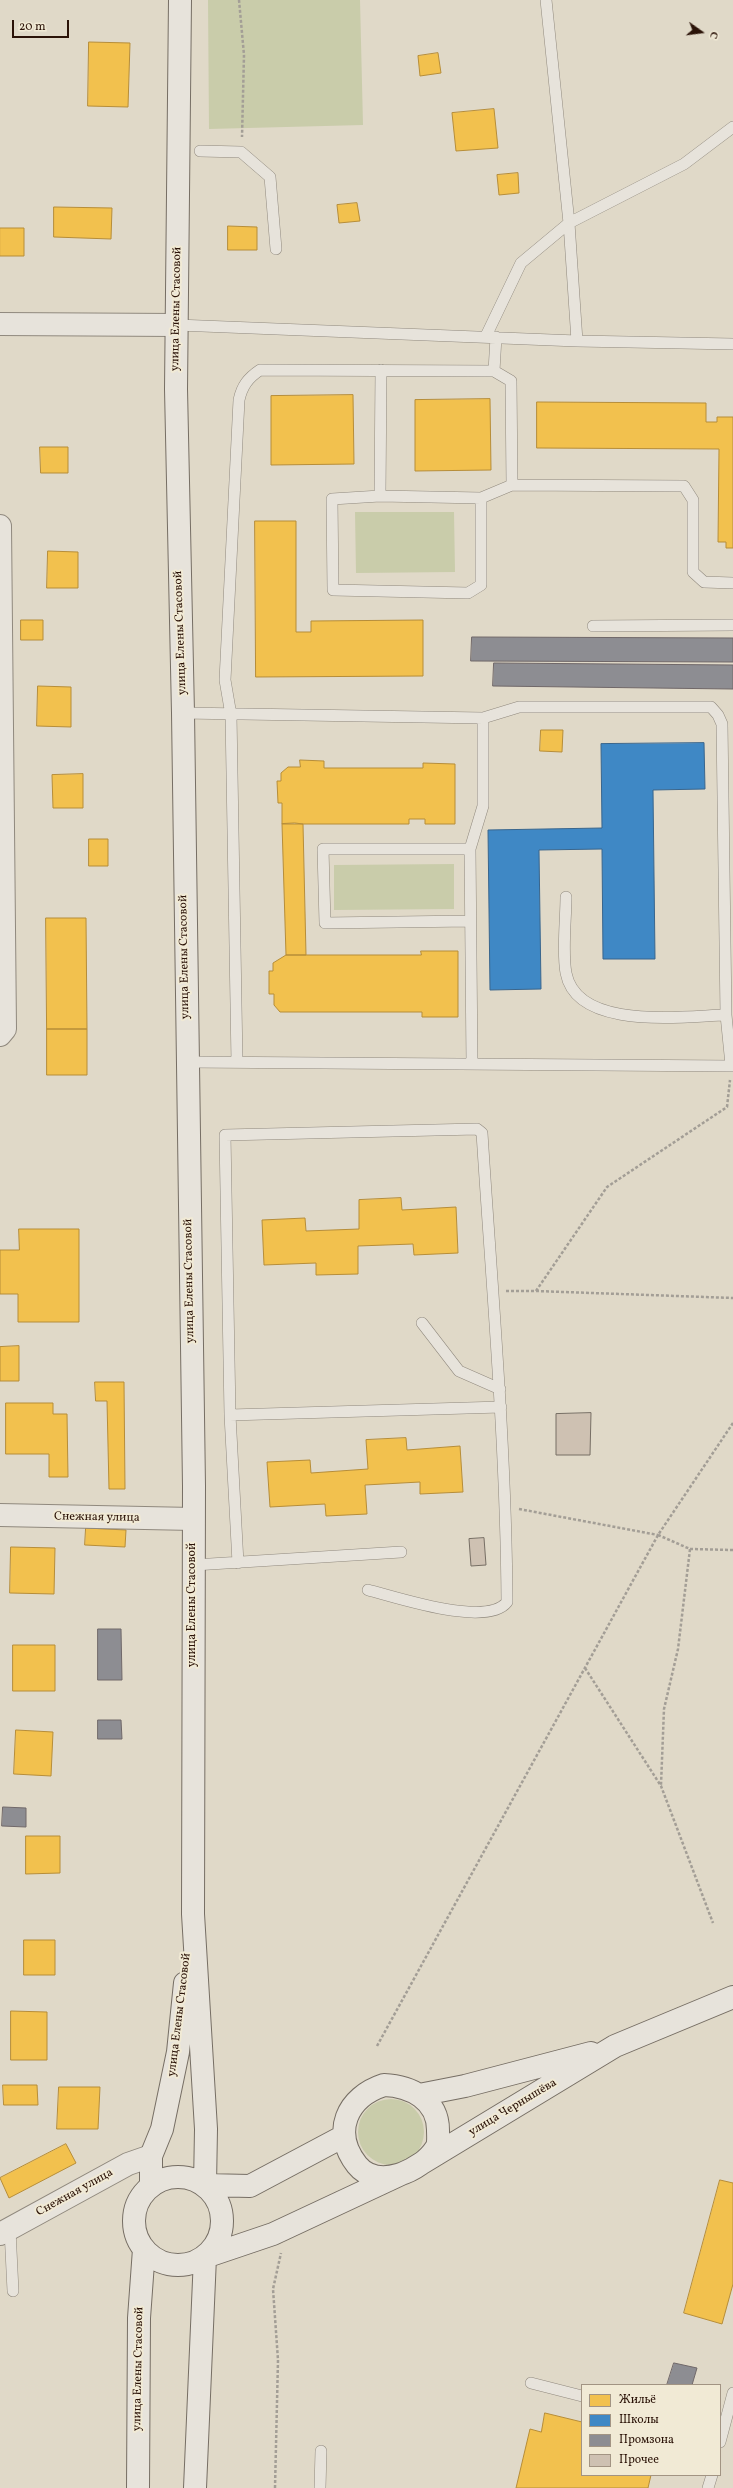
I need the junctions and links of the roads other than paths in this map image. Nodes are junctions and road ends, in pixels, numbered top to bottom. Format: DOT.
graph roads {
  1 [pos="180,0"];
  2 [pos="546,0"];
  3 [pos="733,126"];
  4 [pos="200,151"];
  5 [pos="569,223"];
  6 [pos="276,249"];
  7 [pos="0,324"];
  8 [pos="177,325"];
  9 [pos="491,336"];
  10 [pos="577,341"];
  11 [pos="733,344"];
  12 [pos="381,370"];
  13 [pos="494,371"];
  14 [pos="512,484"];
  15 [pos="380,496"];
  16 [pos="480,498"];
  17 [pos="0,526"];
  18 [pos="733,583"];
  19 [pos="733,624"];
  20 [pos="593,626"];
  21 [pos="184,713"];
  22 [pos="231,715"];
  23 [pos="483,718"];
  24 [pos="470,849"];
  25 [pos="566,897"];
  26 [pos="470,921"];
  27 [pos="726,1015"];
  28 [pos="0,1035"];
  29 [pos="187,1062"];
  30 [pos="237,1062"];
  31 [pos="472,1064"];
  32 [pos="732,1066"];
  33 [pos="422,1323"];
  34 [pos="500,1389"];
  35 [pos="501,1407"];
  36 [pos="230,1415"];
  37 [pos="0,1515"];
  38 [pos="193,1519"];
  39 [pos="402,1552"];
  40 [pos="238,1563"];
  41 [pos="194,1565"];
  42 [pos="368,1590"];
  43 [pos="193,1914"];
  44 [pos="733,1996"];
  45 [pos="615,2046"];
  46 [pos="419,2095"];
  47 [pos="344,2136"];
  48 [pos="151,2156"];
  49 [pos="412,2170"];
  50 [pos="151,2185"];
  51 [pos="205,2185"];
  52 [pos="5,2232"];
  53 [pos="144,2249"];
  54 [pos="205,2257"];
  55 [pos="13,2291"];
  56 [pos="531,2383"];
  57 [pos="733,2393"];
  58 [pos="581,2396"];
  59 [pos="722,2430"];
  60 [pos="321,2451"];
  61 [pos="712,2476"];
  62 [pos="138,2488"];
  63 [pos="195,2488"];
  64 [pos="320,2488"];
  65 [pos="708,2488"];
  1 -- 8 [label="main road, улица Елены Стасовой"];
  2 -- 5 [label="lane"];
  3 -- 5 [label="lane"];
  4 -- 6 [label="lane"];
  5 -- 9 [label="lane"];
  5 -- 10 [label="lane"];
  7 -- 8 [label="main road"];
  8 -- 9 [label="lane"];
  8 -- 21 [label="main road, улица Елены Стасовой"];
  9 -- 10 [label="lane"];
  9 -- 13 [label="lane"];
  10 -- 11 [label="lane"];
  12 -- 13 [label="lane"];
  12 -- 15 [label="lane"];
  12 -- 22 [label="lane"];
  13 -- 14 [label="lane"];
  14 -- 16 [label="lane"];
  14 -- 18 [label="lane"];
  15 -- 16 [label="lane"];
  15 -- 16 [label="lane"];
  17 -- 28 [label="main road"];
  19 -- 20 [label="lane"];
  21 -- 22 [label="lane"];
  21 -- 29 [label="main road, улица Елены Стасовой"];
  22 -- 23 [label="lane"];
  22 -- 30 [label="lane"];
  23 -- 24 [label="lane"];
  23 -- 27 [label="lane"];
  24 -- 26 [label="lane"];
  24 -- 26 [label="lane"];
  25 -- 27 [label="lane"];
  26 -- 31 [label="lane"];
  27 -- 32 [label="lane"];
  29 -- 30 [label="lane"];
  29 -- 38 [label="main road, улица Елены Стасовой"];
  30 -- 31 [label="lane"];
  31 -- 32 [label="lane"];
  33 -- 34 [label="lane"];
  34 -- 35 [label="lane"];
  34 -- 36 [label="lane"];
  35 -- 36 [label="lane"];
  35 -- 42 [label="lane"];
  36 -- 40 [label="lane"];
  37 -- 38 [label="main road, Снежная улица"];
  38 -- 41 [label="main road, улица Елены Стасовой"];
  39 -- 40 [label="lane"];
  40 -- 41 [label="lane"];
  41 -- 43 [label="main road, улица Елены Стасовой"];
  43 -- 48 [label="main road, улица Елены Стасовой"];
  43 -- 51 [label="main road, улица Елены Стасовой"];
  44 -- 45 [label="main road, улица Чернышёва"];
  45 -- 46 [label="main road, улица Чернышёва"];
  45 -- 49 [label="main road, улица Чернышёва"];
  46 -- 47 [label="main road, улица Чернышёва"];
  46 -- 49 [label="main road, улица Чернышёва"];
  47 -- 49 [label="main road, улица Чернышёва"];
  47 -- 51 [label="main road"];
  48 -- 50 [label="main road, улица Елены Стасовой"];
  48 -- 52 [label="main road, Снежная улица"];
  49 -- 54 [label="main road, улица Чернышёва"];
  50 -- 51 [label="main road"];
  50 -- 53 [label="main road"];
  51 -- 54 [label="main road"];
  52 -- 55 [label="lane"];
  53 -- 54 [label="main road"];
  53 -- 62 [label="main road, улица Елены Стасовой"];
  54 -- 63 [label="main road"];
  56 -- 58 [label="lane"];
  57 -- 59 [label="lane"];
  60 -- 64 [label="lane"];
  61 -- 65 [label="lane"];
}
